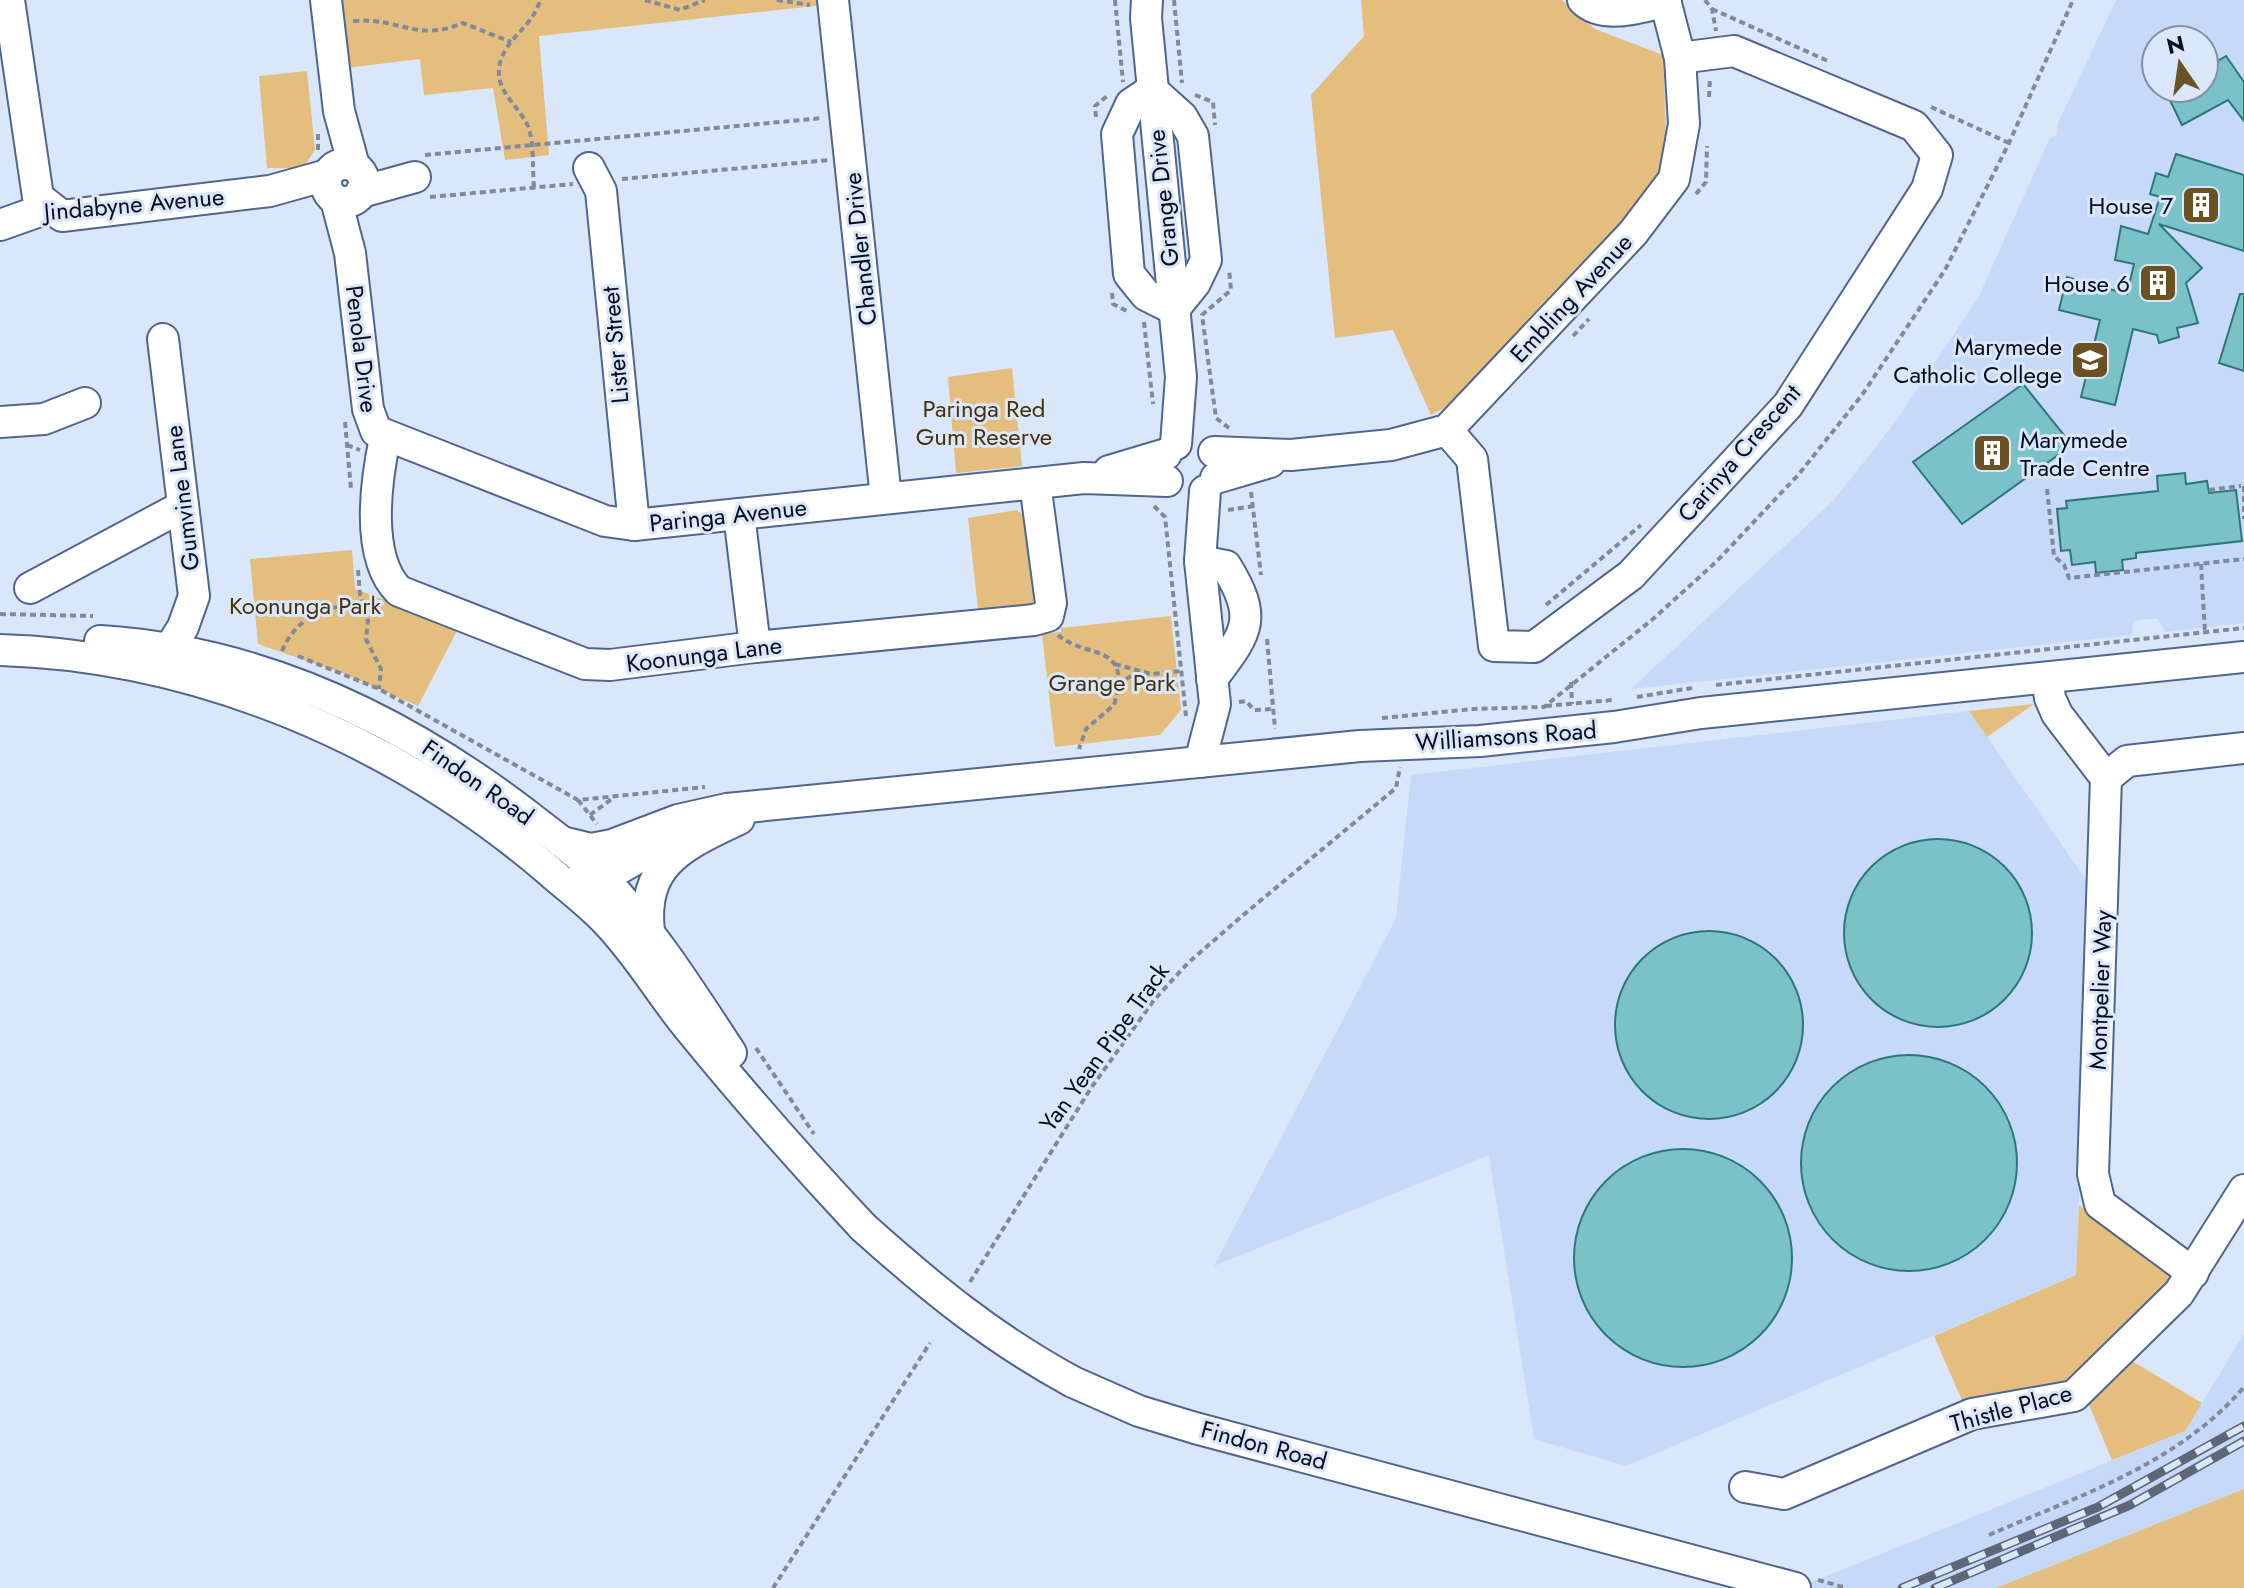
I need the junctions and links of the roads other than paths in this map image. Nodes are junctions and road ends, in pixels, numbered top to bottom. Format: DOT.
graph roads {
  1 [pos="9,0"];
  2 [pos="833,0"];
  3 [pos="1583,0"];
  4 [pos="1666,0"];
  5 [pos="1144,6"];
  6 [pos="328,12"];
  7 [pos="1680,58"];
  8 [pos="1152,90"];
  9 [pos="594,175"];
  10 [pos="341,180"];
  11 [pos="48,208"];
  12 [pos="0,225"];
  13 [pos="1174,309"];
  14 [pos="163,339"];
  15 [pos="85,403"];
  16 [pos="0,422"];
  17 [pos="1447,430"];
  18 [pos="383,448"];
  19 [pos="1186,471"];
  20 [pos="1035,483"];
  21 [pos="886,498"];
  22 [pos="183,506"];
  23 [pos="739,514"];
  24 [pos="634,525"];
  25 [pos="1200,561"];
  26 [pos="30,588"];
  27 [pos="0,640"];
  28 [pos="755,647"];
  29 [pos="0,650"];
  30 [pos="168,651"];
  31 [pos="2244,657"];
  32 [pos="2047,678"];
  33 [pos="1214,691"];
  34 [pos="1215,744"];
  35 [pos="2244,748"];
  36 [pos="2106,778"];
  37 [pos="766,806"];
  38 [pos="605,835"];
  39 [pos="562,842"];
  40 [pos="543,866"];
  41 [pos="597,874"];
  42 [pos="603,917"];
  43 [pos="649,932"];
  44 [pos="812,1154"];
  45 [pos="2244,1190"];
  46 [pos="2193,1273"];
  47 [pos="1745,1487"];
  48 [pos="1795,1588"];
  1 -- 11 [label="street"];
  2 -- 21 [label="street, Chandler Drive"];
  3 -- 4 [label="street"];
  4 -- 7 [label="street, Embling Avenue"];
  5 -- 8 [label="street, Grange Drive"];
  6 -- 10 [label="street, Penola Drive"];
  7 -- 17 [label="street, Embling Avenue"];
  7 -- 17 [label="street, Carinya Crescent"];
  8 -- 13 [label="street, Grange Drive"];
  8 -- 13 [label="street"];
  9 -- 24 [label="street, Lister Street"];
  10 -- 11 [label="street, Jindabyne Avenue"];
  10 -- 18 [label="street, Penola Drive"];
  11 -- 12 [label="street, Jindabyne Avenue"];
  13 -- 19 [label="street, Grange Drive"];
  14 -- 22 [label="street, Gumvine Lane"];
  15 -- 16 [label="street"];
  17 -- 19 [label="street"];
  18 -- 24 [label="street, Paringa Avenue"];
  18 -- 28 [label="street, Koonunga Lane"];
  19 -- 20 [label="street, Paringa Avenue"];
  19 -- 25 [label="street, Grange Drive"];
  20 -- 21 [label="street, Paringa Avenue"];
  20 -- 28 [label="street, Koonunga Lane"];
  21 -- 23 [label="street, Paringa Avenue"];
  22 -- 26 [label="street"];
  22 -- 30 [label="street, Gumvine Lane"];
  23 -- 24 [label="street, Paringa Avenue"];
  23 -- 28 [label="street"];
  25 -- 33 [label="street, Grange Drive"];
  25 -- 33 [label="street"];
  27 -- 30 [label="street, Findon Road"];
  29 -- 40 [label="street, Findon Road"];
  30 -- 39 [label="street, Findon Road"];
  31 -- 32 [label="street, Williamsons Road"];
  32 -- 34 [label="street, Williamsons Road"];
  32 -- 36 [label="street"];
  33 -- 34 [label="street, Grange Drive"];
  34 -- 37 [label="street, Williamsons Road"];
  35 -- 36 [label="street"];
  36 -- 46 [label="street, Montpelier Way"];
  37 -- 38 [label="street, Williamsons Road"];
  37 -- 41 [label="street, Williamsons Road"];
  37 -- 43 [label="street"];
  38 -- 39 [label="street, Williamsons Road"];
  38 -- 41 [label="street"];
  39 -- 41 [label="street, Findon Road"];
  40 -- 41 [label="street"];
  40 -- 42 [label="street, Findon Road"];
  41 -- 42 [label="street"];
  41 -- 43 [label="street, Findon Road"];
  42 -- 44 [label="street, Findon Road"];
  43 -- 44 [label="street, Findon Road"];
  44 -- 48 [label="street, Findon Road, bridge"];
  45 -- 46 [label="street, Thistle Place"];
  46 -- 47 [label="street, Thistle Place"];
}
